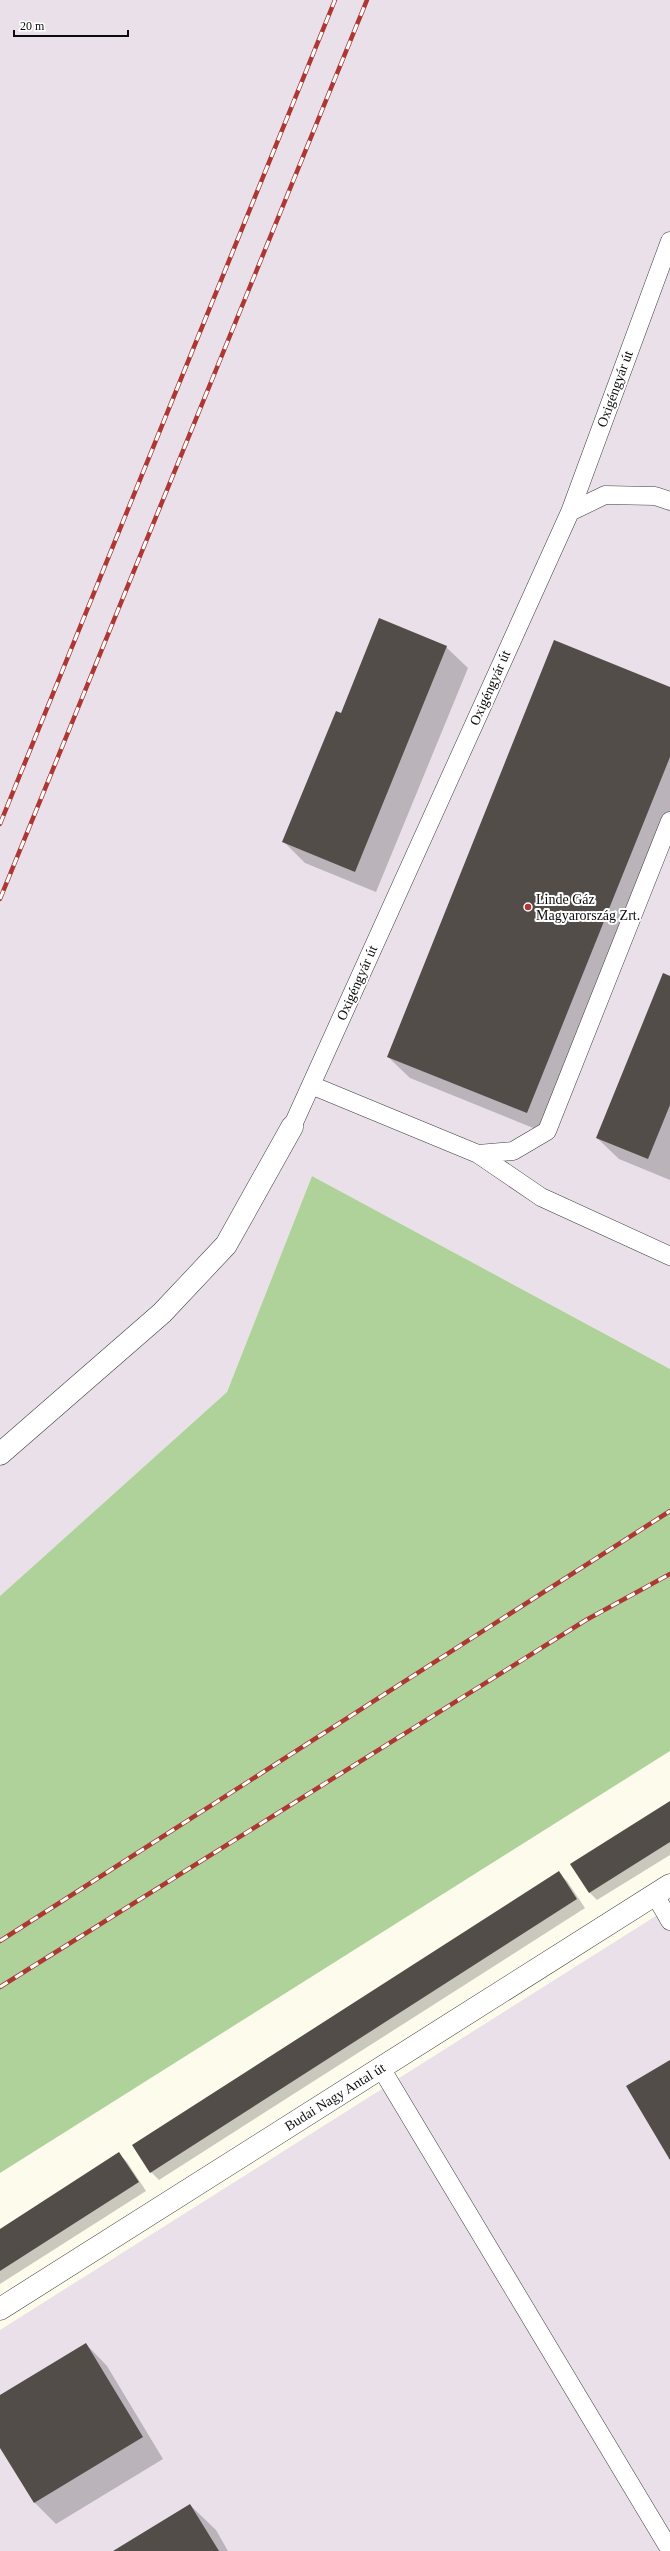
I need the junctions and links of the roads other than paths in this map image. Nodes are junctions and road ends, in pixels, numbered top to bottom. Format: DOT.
graph roads {
  1 [pos="670,242"];
  2 [pos="670,501"];
  3 [pos="570,512"];
  4 [pos="670,821"];
  5 [pos="311,1085"];
  6 [pos="292,1128"];
  7 [pos="478,1154"];
  8 [pos="670,1256"];
  9 [pos="0,1454"];
  10 [pos="662,1890"];
  11 [pos="670,1921"];
  12 [pos="381,2068"];
  13 [pos="0,2309"];
  14 [pos="670,2550"];
  1 -- 3 [label="lane, Oxigéngyár út"];
  2 -- 3 [label="lane"];
  3 -- 5 [label="lane, Oxigéngyár út"];
  4 -- 7 [label="lane"];
  5 -- 6 [label="lane, Oxigéngyár út"];
  5 -- 7 [label="lane"];
  6 -- 9 [label="street"];
  7 -- 8 [label="lane"];
  10 -- 11 [label="lane"];
  10 -- 12 [label="street, Budai Nagy Antal út"];
  12 -- 13 [label="street, Budai Nagy Antal út"];
  12 -- 14 [label="lane"];
}
